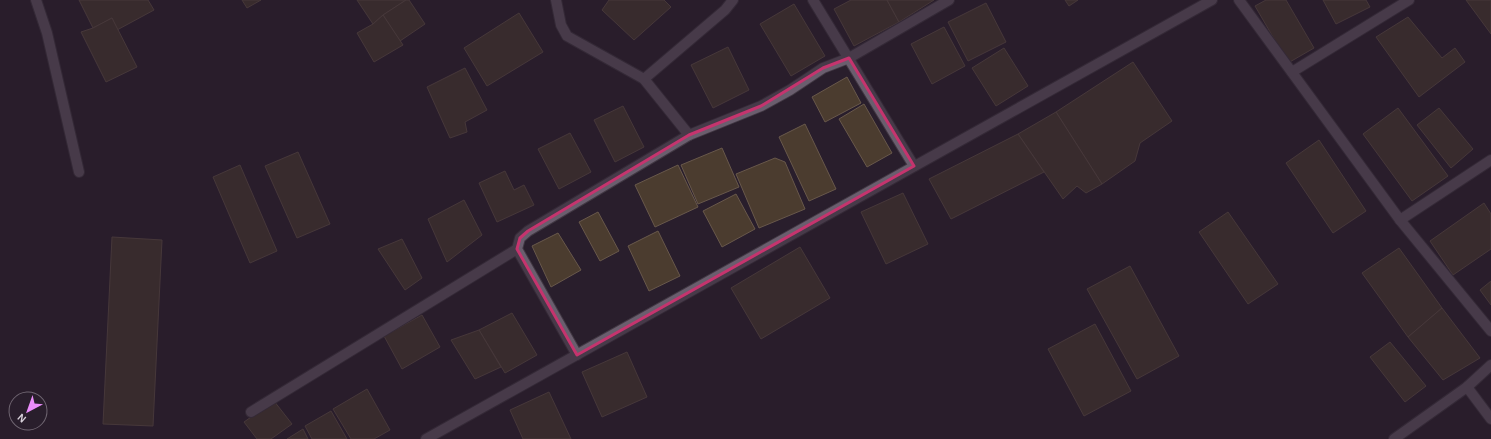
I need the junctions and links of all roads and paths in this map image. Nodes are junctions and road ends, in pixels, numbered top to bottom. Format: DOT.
graph roads {
  1 [pos="36,0"];
  2 [pos="556,0"];
  3 [pos="733,0"];
  4 [pos="813,0"];
  5 [pos="949,0"];
  6 [pos="1212,0"];
  7 [pos="1239,0"];
  8 [pos="1408,0"];
  9 [pos="849,58"];
  10 [pos="1292,72"];
  11 [pos="644,79"];
  12 [pos="689,135"];
  13 [pos="1491,160"];
  14 [pos="914,166"];
  15 [pos="79,172"];
  16 [pos="1400,220"];
  17 [pos="517,249"];
  18 [pos="1491,331"];
  19 [pos="577,355"];
  20 [pos="1491,365"];
  21 [pos="1467,387"];
  22 [pos="251,412"];
  23 [pos="1491,419"];
  24 [pos="426,439"];
  25 [pos="1394,439"];
  1 -- 15 [label="street"];
  2 -- 11 [label="street"];
  3 -- 11 [label="street"];
  4 -- 9 [label="street"];
  5 -- 9 [label="street"];
  6 -- 14 [label="street"];
  7 -- 10 [label="street"];
  8 -- 10 [label="street"];
  9 -- 12 [label="street"];
  9 -- 14 [label="street"];
  10 -- 16 [label="street"];
  11 -- 12 [label="street"];
  12 -- 17 [label="street"];
  13 -- 16 [label="street"];
  14 -- 19 [label="street"];
  16 -- 18 [label="street"];
  17 -- 19 [label="street"];
  17 -- 22 [label="street"];
  19 -- 24 [label="street"];
  20 -- 21 [label="street"];
  21 -- 23 [label="street"];
  21 -- 25 [label="street"];
}
